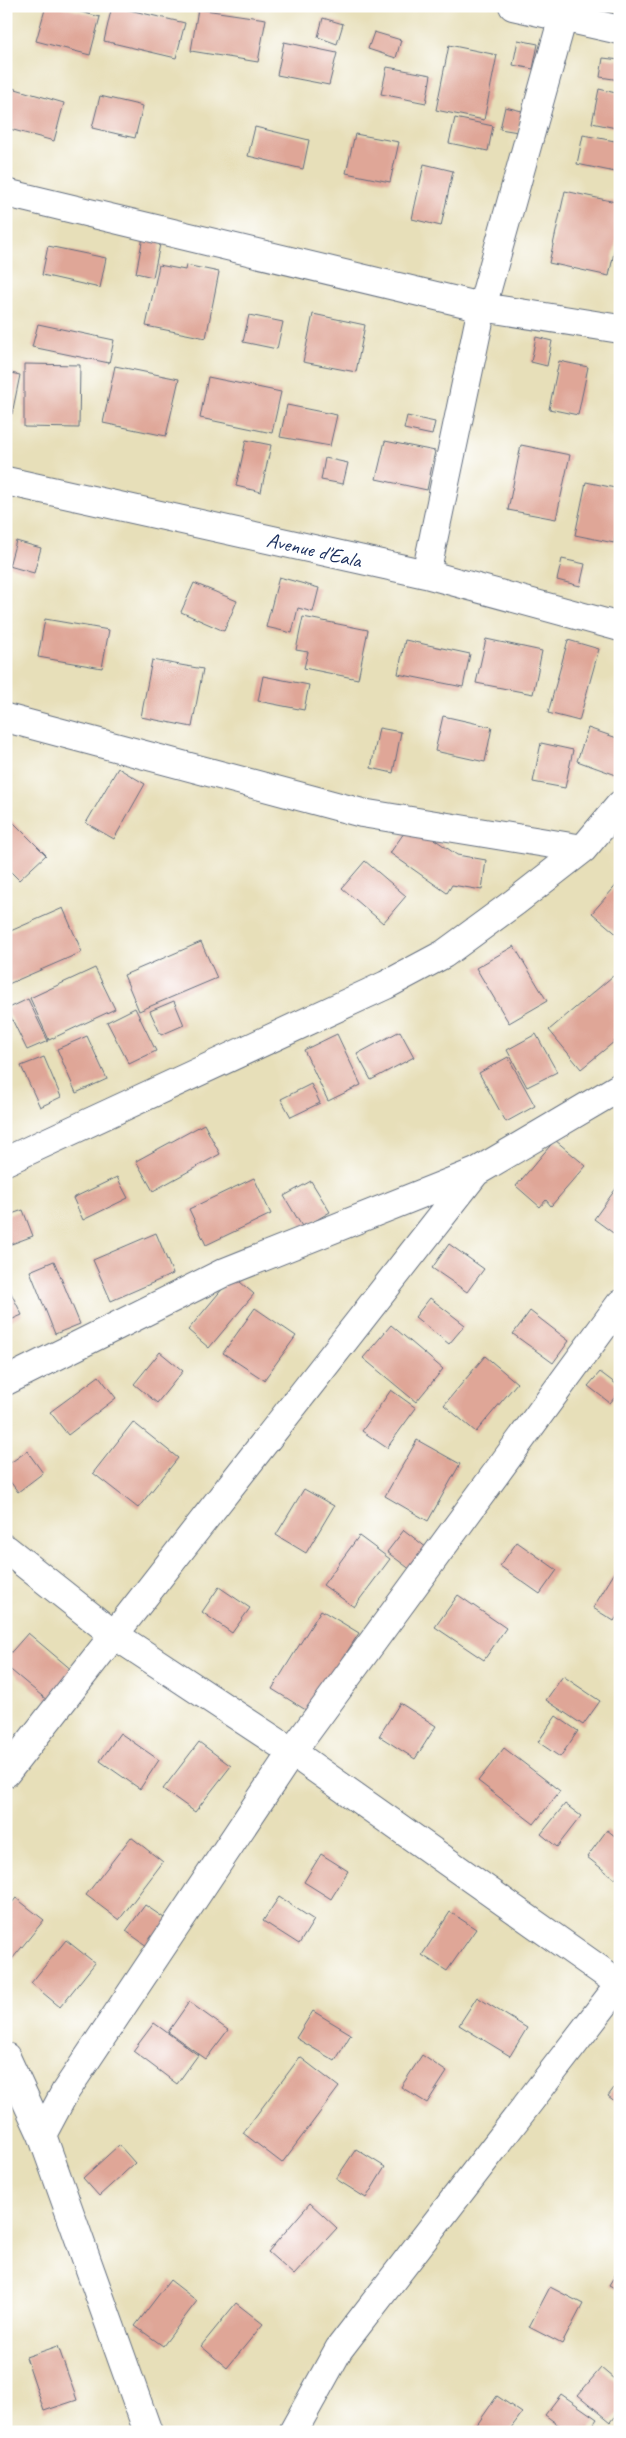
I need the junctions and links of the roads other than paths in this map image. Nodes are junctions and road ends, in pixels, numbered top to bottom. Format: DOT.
graph roads {
  1 [pos="513,6"];
  2 [pos="565,11"];
  3 [pos="620,30"];
  4 [pos="6,193"];
  5 [pos="482,307"];
  6 [pos="620,329"];
  7 [pos="6,481"];
  8 [pos="426,574"];
  9 [pos="620,627"];
  10 [pos="6,718"];
  11 [pos="620,805"];
  12 [pos="583,849"];
  13 [pos="620,1087"];
  14 [pos="6,1161"];
  15 [pos="476,1172"];
  16 [pos="620,1304"];
  17 [pos="6,1382"];
  18 [pos="6,1549"];
  19 [pos="113,1634"];
  20 [pos="292,1752"];
  21 [pos="6,1773"];
  22 [pos="620,1984"];
  23 [pos="6,2057"];
  24 [pos="42,2135"];
  25 [pos="148,2432"];
  26 [pos="293,2432"];
  1 -- 2 [label="street"];
  2 -- 3 [label="street"];
  2 -- 5 [label="street"];
  4 -- 5 [label="street"];
  5 -- 6 [label="street"];
  5 -- 8 [label="street"];
  7 -- 8 [label="street, Avenue d'Eala"];
  8 -- 9 [label="street, Avenue d'Eala"];
  10 -- 12 [label="street"];
  11 -- 12 [label="street"];
  12 -- 14 [label="street"];
  13 -- 15 [label="street"];
  15 -- 17 [label="street"];
  15 -- 19 [label="street"];
  16 -- 20 [label="street"];
  18 -- 19 [label="street"];
  19 -- 20 [label="street"];
  19 -- 21 [label="street"];
  20 -- 22 [label="street"];
  20 -- 24 [label="street"];
  22 -- 26 [label="street"];
  23 -- 24 [label="street"];
  24 -- 25 [label="street"];
}
